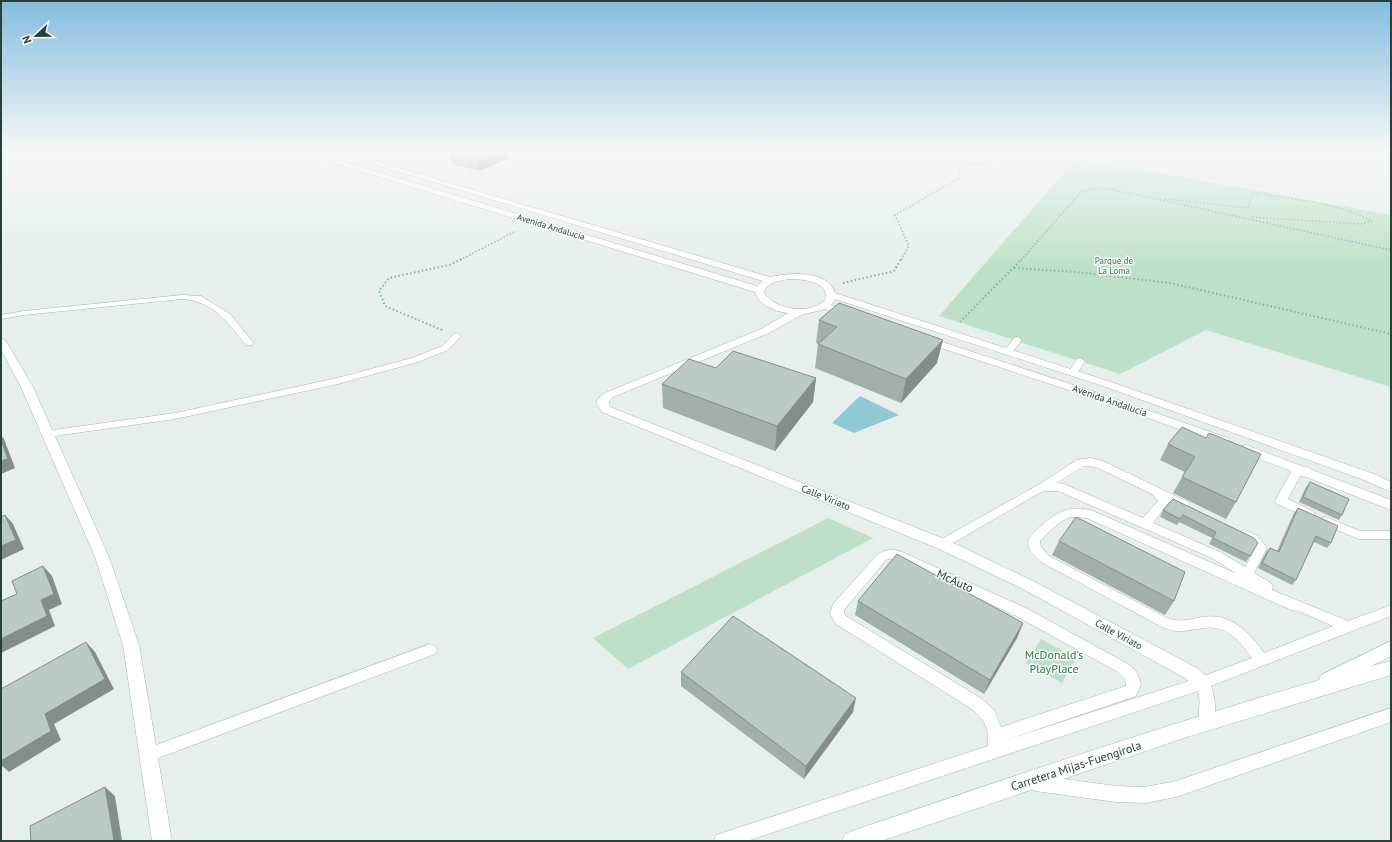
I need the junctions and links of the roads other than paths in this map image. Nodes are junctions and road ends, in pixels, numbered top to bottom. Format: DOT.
graph roads {
  1 [pos="427,189"];
  2 [pos="463,189"];
  3 [pos="769,280"];
  4 [pos="759,290"];
  5 [pos="829,291"];
  6 [pos="825,306"];
  7 [pos="798,312"];
  8 [pos="1,317"];
  9 [pos="862,318"];
  10 [pos="913,335"];
  11 [pos="457,336"];
  12 [pos="1017,340"];
  13 [pos="1,342"];
  14 [pos="249,343"];
  15 [pos="1008,352"];
  16 [pos="1080,361"];
  17 [pos="1073,373"];
  18 [pos="47,434"];
  19 [pos="1306,471"];
  20 [pos="1391,487"];
  21 [pos="1040,488"];
  22 [pos="1153,490"];
  23 [pos="1391,505"];
  24 [pos="1193,510"];
  25 [pos="1145,524"];
  26 [pos="1234,529"];
  27 [pos="1391,536"];
  28 [pos="942,544"];
  29 [pos="1247,574"];
  30 [pos="1296,606"];
  31 [pos="1391,610"];
  32 [pos="1348,627"];
  33 [pos="1391,648"];
  34 [pos="430,650"];
  35 [pos="1262,661"];
  36 [pos="1391,668"];
  37 [pos="1202,683"];
  38 [pos="1300,692"];
  39 [pos="1391,715"];
  40 [pos="1206,723"];
  41 [pos="996,744"];
  42 [pos="148,755"];
  43 [pos="1027,782"];
  44 [pos="162,841"];
  45 [pos="722,841"];
  46 [pos="852,841"];
  1 -- 4 [label="street, Avenida Andalucía"];
  2 -- 3 [label="street, Avenida Andalucía"];
  3 -- 4 [label="street"];
  3 -- 5 [label="street, Avenida Andalucía"];
  4 -- 7 [label="street"];
  5 -- 6 [label="street"];
  5 -- 15 [label="street, Avenida Andalucía"];
  6 -- 7 [label="street"];
  6 -- 9 [label="street"];
  7 -- 28 [label="street, Calle Viriato"];
  8 -- 14 [label="lane"];
  10 -- 19 [label="street, Avenida Andalucía"];
  11 -- 18 [label="lane"];
  12 -- 15 [label="lane"];
  13 -- 18 [label="street"];
  15 -- 17 [label="street, Avenida Andalucía"];
  16 -- 17 [label="lane"];
  17 -- 20 [label="street, Avenida Andalucía"];
  18 -- 42 [label="street"];
  19 -- 23 [label="street, Avenida Andalucía"];
  19 -- 27 [label="lane"];
  21 -- 22 [label="lane"];
  21 -- 25 [label="lane"];
  21 -- 28 [label="lane"];
  22 -- 24 [label="lane"];
  22 -- 25 [label="lane"];
  25 -- 29 [label="lane"];
  26 -- 29 [label="lane"];
  28 -- 37 [label="street, Calle Viriato"];
  29 -- 30 [label="lane"];
  30 -- 32 [label="lane"];
  30 -- 35 [label="lane"];
  31 -- 32 [label="lane"];
  32 -- 35 [label="lane"];
  33 -- 38 [label="street, Carretera Mijas-Fuengirola"];
  34 -- 42 [label="lane"];
  35 -- 37 [label="lane"];
  36 -- 38 [label="street, Carretera Mijas-Fuengirola"];
  37 -- 40 [label="lane"];
  37 -- 41 [label="lane"];
  38 -- 40 [label="street, Carretera Mijas-Fuengirola"];
  39 -- 43 [label="lane"];
  40 -- 43 [label="street, Carretera Mijas-Fuengirola"];
  41 -- 41 [label="lane, McAuto"];
  41 -- 45 [label="lane"];
  42 -- 44 [label="street"];
  43 -- 46 [label="street, Carretera Mijas-Fuengirola"];
}
